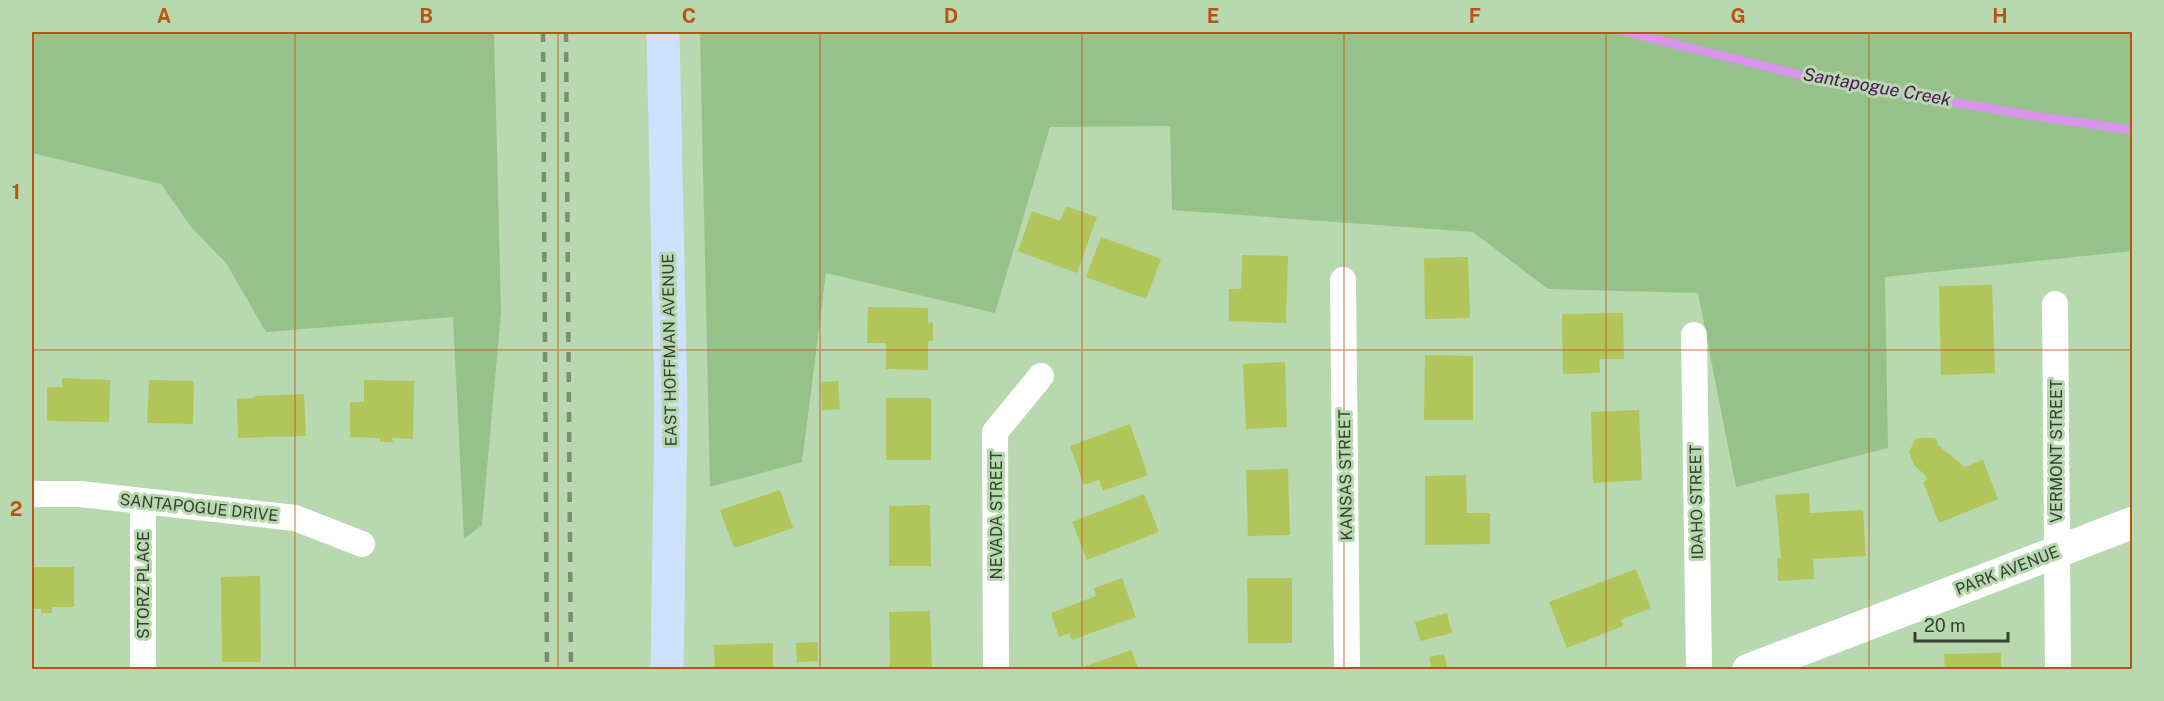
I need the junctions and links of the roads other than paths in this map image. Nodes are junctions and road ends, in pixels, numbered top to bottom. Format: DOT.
graph roads {
  1 [pos="663,32"];
  2 [pos="1343,280"];
  3 [pos="2055,304"];
  4 [pos="1694,335"];
  5 [pos="1041,376"];
  6 [pos="32,494"];
  7 [pos="143,501"];
  8 [pos="2133,523"];
  9 [pos="362,544"];
  10 [pos="2057,552"];
  11 [pos="143,669"];
  12 [pos="667,669"];
  13 [pos="996,669"];
  14 [pos="1347,669"];
  15 [pos="1699,669"];
  16 [pos="1748,669"];
  17 [pos="2058,669"];
  1 -- 12 [label="main road, EAST HOFFMAN AVENUE"];
  2 -- 14 [label="street, KANSAS STREET"];
  3 -- 10 [label="street, VERMONT STREET"];
  4 -- 15 [label="street, IDAHO STREET"];
  5 -- 13 [label="street, NEVADA STREET"];
  6 -- 7 [label="street, SANTAPOGUE DRIVE"];
  7 -- 9 [label="street, SANTAPOGUE DRIVE"];
  7 -- 11 [label="street, STORZ PLACE"];
  8 -- 10 [label="street, PARK AVENUE"];
  10 -- 16 [label="street, PARK AVENUE"];
  10 -- 17 [label="street, VERMONT STREET"];
}
